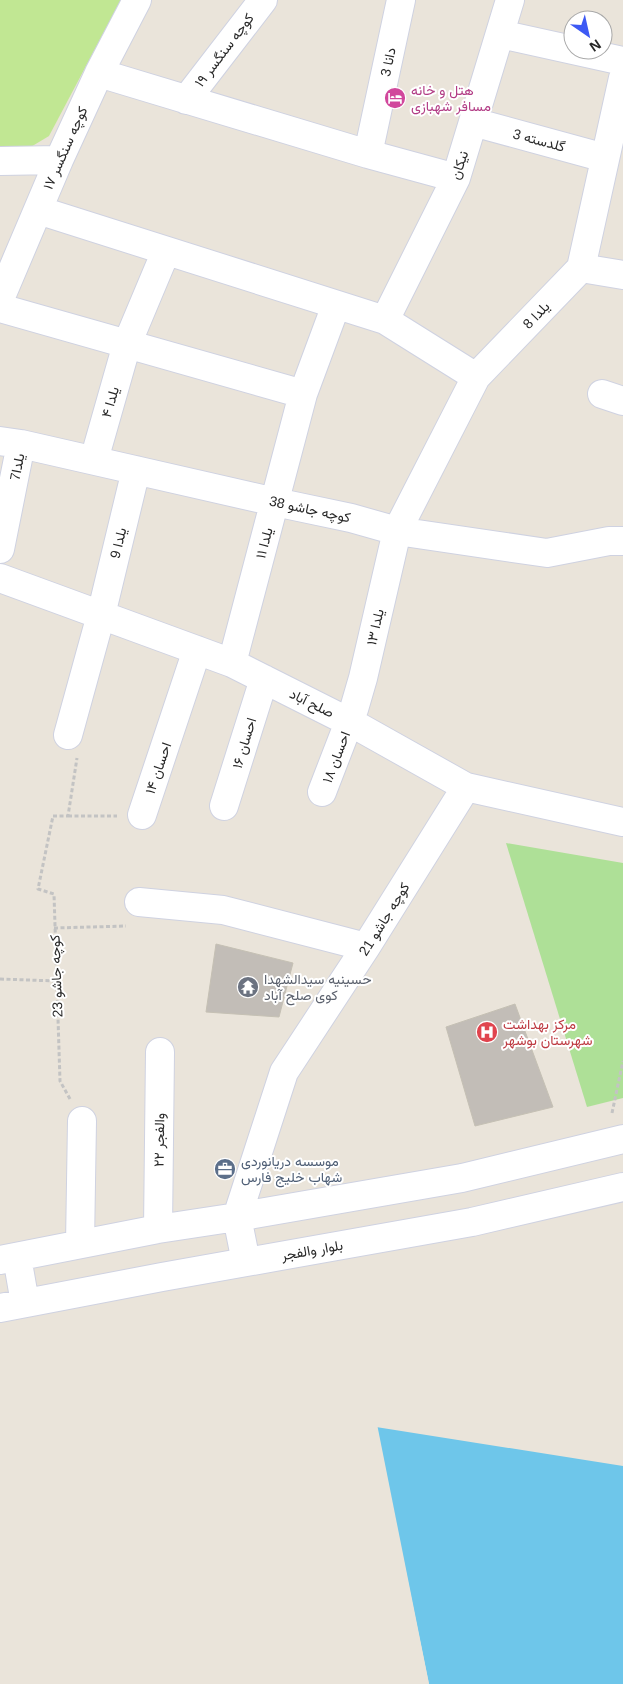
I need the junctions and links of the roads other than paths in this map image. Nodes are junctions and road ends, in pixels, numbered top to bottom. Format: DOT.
graph roads {
  1 [pos="137,0"];
  2 [pos="263,0"];
  3 [pos="401,0"];
  4 [pos="510,0"];
  5 [pos="500,34"];
  6 [pos="623,61"];
  7 [pos="99,74"];
  8 [pos="623,78"];
  9 [pos="186,100"];
  10 [pos="473,122"];
  11 [pos="368,154"];
  12 [pos="604,158"];
  13 [pos="59,160"];
  14 [pos="0,162"];
  15 [pos="456,178"];
  16 [pos="38,210"];
  17 [pos="166,251"];
  18 [pos="581,268"];
  19 [pos="623,275"];
  20 [pos="0,299"];
  21 [pos="336,306"];
  22 [pos="0,308"];
  23 [pos="385,320"];
  24 [pos="127,344"];
  25 [pos="476,377"];
  26 [pos="303,394"];
  27 [pos="11,442"];
  28 [pos="94,460"];
  29 [pos="136,470"];
  30 [pos="274,502"];
  31 [pos="397,531"];
  32 [pos="623,541"];
  33 [pos="0,549"];
  34 [pos="0,578"];
  35 [pos="101,615"];
  36 [pos="197,650"];
  37 [pos="232,663"];
  38 [pos="264,679"];
  39 [pos="349,722"];
  40 [pos="68,735"];
  41 [pos="466,787"];
  42 [pos="322,792"];
  43 [pos="224,806"];
  44 [pos="142,815"];
  45 [pos="623,822"];
  46 [pos="139,902"];
  47 [pos="366,947"];
  48 [pos="160,1052"];
  49 [pos="82,1121"];
  50 [pos="615,1142"];
  51 [pos="623,1187"];
  52 [pos="237,1217"];
  53 [pos="158,1229"];
  54 [pos="80,1244"];
  55 [pos="9,1258"];
  56 [pos="246,1262"];
  57 [pos="13,1306"];
  1 -- 7 [label="street, کوچه سنگسر ۱۷"];
  2 -- 9 [label="street, کوچه سنگسر ۱۹"];
  3 -- 11 [label="street, دانا 3"];
  4 -- 5 [label="street, نیکان"];
  5 -- 6 [label="street"];
  5 -- 10 [label="street, نیکان"];
  7 -- 9 [label="street"];
  7 -- 13 [label="street, کوچه سنگسر ۱۷"];
  8 -- 12 [label="street"];
  9 -- 11 [label="street"];
  10 -- 12 [label="street, گلدسته 3"];
  10 -- 15 [label="street, نیکان"];
  11 -- 15 [label="street"];
  12 -- 18 [label="street"];
  13 -- 14 [label="street"];
  13 -- 16 [label="street, کوچه سنگسر ۱۷"];
  15 -- 23 [label="street, نیکان"];
  16 -- 17 [label="street"];
  16 -- 20 [label="street, کوچه سنگسر ۱۷"];
  17 -- 21 [label="street"];
  17 -- 24 [label="street, یلدا ۴"];
  18 -- 19 [label="street"];
  18 -- 25 [label="street, یلدا 8"];
  21 -- 23 [label="street"];
  21 -- 26 [label="street, یلدا ۱۱"];
  22 -- 24 [label="street"];
  23 -- 25 [label="street"];
  24 -- 26 [label="street"];
  24 -- 28 [label="street, یلدا ۴"];
  25 -- 31 [label="street, یلدا 8"];
  26 -- 30 [label="street, یلدا ۱۱"];
  27 -- 28 [label="street, کوچه جاشو 38"];
  27 -- 33 [label="street, یلدا7"];
  28 -- 29 [label="street, کوچه جاشو 38"];
  29 -- 30 [label="street, کوچه جاشو 38"];
  29 -- 35 [label="street, یلدا 9"];
  30 -- 31 [label="street, کوچه جاشو 38"];
  30 -- 37 [label="street, یلدا ۱۱"];
  31 -- 32 [label="street, کوچه جاشو 38"];
  31 -- 39 [label="street, یلدا ۱۳"];
  34 -- 35 [label="street, صلح آباد"];
  35 -- 36 [label="street, صلح آباد"];
  35 -- 40 [label="street, یلدا 9"];
  36 -- 37 [label="street, صلح آباد"];
  36 -- 44 [label="street, احسان ۱۴"];
  37 -- 38 [label="street, صلح آباد"];
  38 -- 39 [label="street, صلح آباد"];
  38 -- 43 [label="street, احسان ۱۶"];
  39 -- 41 [label="street, صلح آباد"];
  39 -- 42 [label="street, احسان ۱۸"];
  41 -- 45 [label="street, صلح آباد"];
  41 -- 47 [label="street, کوچه جاشو 21"];
  46 -- 47 [label="street"];
  47 -- 52 [label="street, کوچه جاشو 21"];
  48 -- 53 [label="street, والفجر ۲۲"];
  49 -- 54 [label="street"];
  50 -- 52 [label="street"];
  51 -- 56 [label="street, بلوار والفجر"];
  52 -- 53 [label="street"];
  52 -- 56 [label="street"];
  53 -- 54 [label="street"];
  54 -- 55 [label="street"];
  55 -- 57 [label="street"];
  56 -- 57 [label="street, بلوار والفجر"];
}
